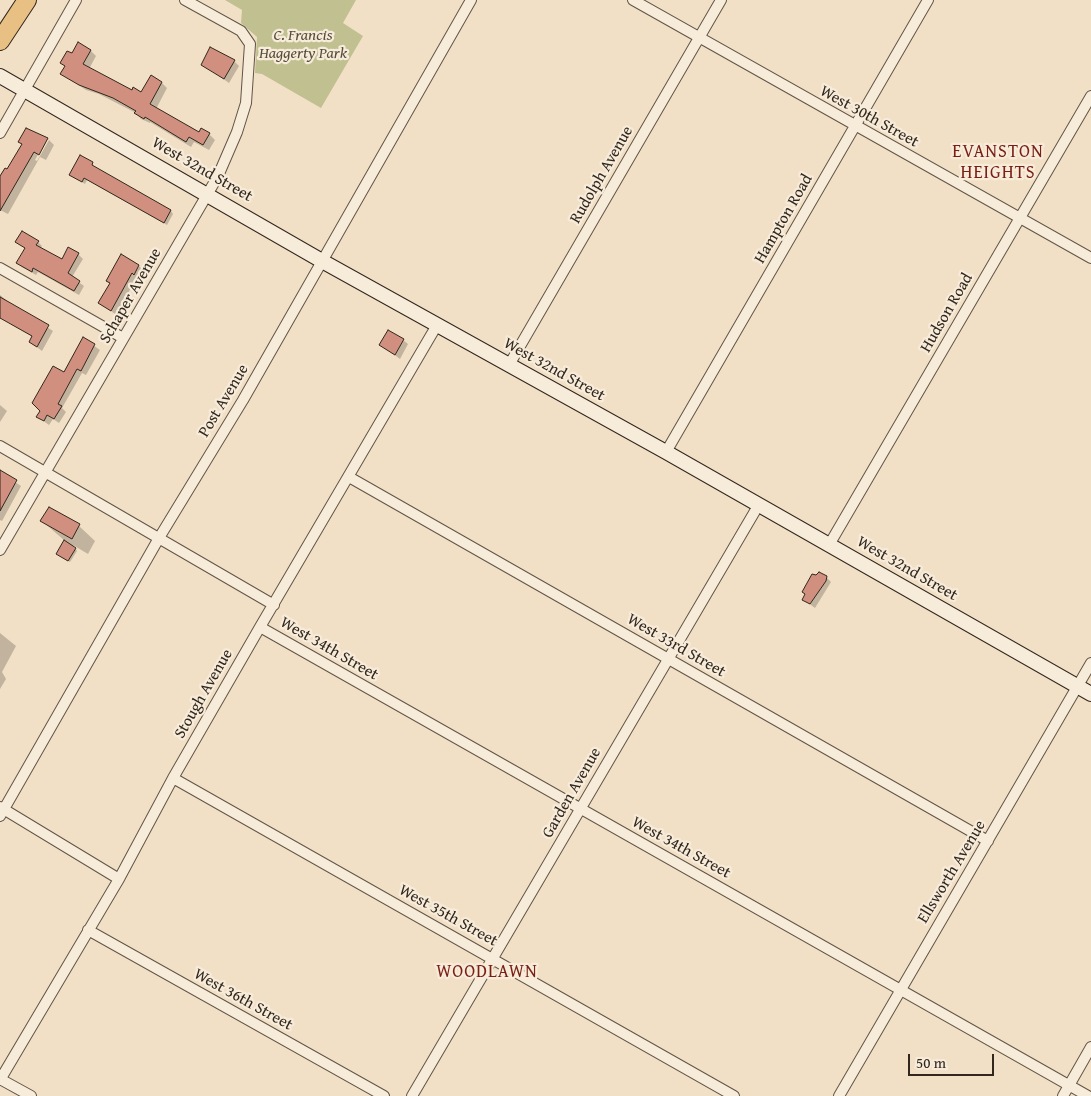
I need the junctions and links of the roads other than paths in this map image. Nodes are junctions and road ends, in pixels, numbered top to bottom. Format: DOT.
graph roads {
  1 [pos="25,0"];
  2 [pos="76,0"];
  3 [pos="184,0"];
  4 [pos="471,0"];
  5 [pos="633,0"];
  6 [pos="721,0"];
  7 [pos="928,0"];
  8 [pos="700,37"];
  9 [pos="0,41"];
  10 [pos="0,76"];
  11 [pos="24,90"];
  12 [pos="1091,96"];
  13 [pos="856,126"];
  14 [pos="0,134"];
  15 [pos="208,193"];
  16 [pos="1020,219"];
  17 [pos="1091,258"];
  18 [pos="322,261"];
  19 [pos="0,268"];
  20 [pos="437,325"];
  21 [pos="123,338"];
  22 [pos="509,365"];
  23 [pos="0,446"];
  24 [pos="666,452"];
  25 [pos="46,472"];
  26 [pos="348,477"];
  27 [pos="758,506"];
  28 [pos="159,538"];
  29 [pos="829,545"];
  30 [pos="0,550"];
  31 [pos="274,605"];
  32 [pos="260,626"];
  33 [pos="667,659"];
  34 [pos="1091,663"];
  35 [pos="1078,686"];
  36 [pos="1091,694"];
  37 [pos="173,778"];
  38 [pos="581,809"];
  39 [pos="1,811"];
  40 [pos="988,841"];
  41 [pos="119,879"];
  42 [pos="88,930"];
  43 [pos="494,959"];
  44 [pos="900,988"];
  45 [pos="1091,1047"];
  46 [pos="0,1079"];
  47 [pos="1069,1085"];
  48 [pos="31,1096"];
  49 [pos="384,1096"];
  50 [pos="412,1096"];
  51 [pos="734,1096"];
  52 [pos="839,1096"];
  53 [pos="1063,1096"];
  54 [pos="1088,1096"];
  1 -- 9 [label="highway"];
  2 -- 11 [label="street"];
  3 -- 15 [label="street, Schaper Avenue"];
  4 -- 18 [label="street, Post Avenue"];
  5 -- 8 [label="street, West 30th Street"];
  6 -- 8 [label="street, Rudolph Avenue"];
  7 -- 13 [label="street, Hampton Road"];
  8 -- 13 [label="street, West 30th Street"];
  8 -- 22 [label="street, Rudolph Avenue"];
  10 -- 11 [label="street, West 32nd Street"];
  11 -- 14 [label="street"];
  11 -- 15 [label="street, West 32nd Street"];
  12 -- 16 [label="street, Hudson Road"];
  13 -- 16 [label="street, West 30th Street"];
  13 -- 24 [label="street, Hampton Road"];
  15 -- 18 [label="street, West 32nd Street"];
  15 -- 21 [label="street, Schaper Avenue"];
  16 -- 17 [label="street, West 30th Street"];
  16 -- 29 [label="street, Hudson Road"];
  18 -- 20 [label="street, West 32nd Street"];
  18 -- 28 [label="street, Post Avenue"];
  19 -- 21 [label="street"];
  20 -- 22 [label="street, West 32nd Street"];
  20 -- 26 [label="street, Stough Avenue"];
  21 -- 25 [label="street, Schaper Avenue"];
  22 -- 24 [label="street, West 32nd Street"];
  23 -- 25 [label="street, West 34th Street"];
  24 -- 27 [label="street, West 32nd Street"];
  25 -- 28 [label="street, West 34th Street"];
  25 -- 30 [label="street, Schaper Avenue"];
  26 -- 31 [label="street, Stough Avenue"];
  26 -- 33 [label="street, West 33rd Street"];
  27 -- 29 [label="street, West 32nd Street"];
  27 -- 33 [label="street, Garden Avenue"];
  28 -- 31 [label="street, West 34th Street"];
  28 -- 39 [label="street, Post Avenue"];
  29 -- 35 [label="street, West 32nd Street"];
  31 -- 32 [label="street, Stough Avenue"];
  32 -- 37 [label="street, Stough Avenue"];
  32 -- 38 [label="street, West 34th Street"];
  33 -- 38 [label="street, Garden Avenue"];
  33 -- 40 [label="street, West 33rd Street"];
  34 -- 35 [label="street, Ellsworth Avenue"];
  35 -- 36 [label="street, West 32nd Street"];
  35 -- 40 [label="street, Ellsworth Avenue"];
  37 -- 41 [label="street, Stough Avenue"];
  37 -- 43 [label="street, West 35th Street"];
  38 -- 43 [label="street, Garden Avenue"];
  38 -- 44 [label="street, West 34th Street"];
  39 -- 41 [label="street"];
  40 -- 44 [label="street, Ellsworth Avenue"];
  41 -- 42 [label="street, Stough Avenue"];
  42 -- 46 [label="street, Stough Avenue"];
  42 -- 49 [label="street, West 36th Street"];
  43 -- 50 [label="street, Garden Avenue"];
  43 -- 51 [label="street, West 35th Street"];
  44 -- 47 [label="street, West 34th Street"];
  44 -- 52 [label="street, Ellsworth Avenue"];
  45 -- 47 [label="street"];
  46 -- 48 [label="street"];
  47 -- 53 [label="street"];
  47 -- 54 [label="street, West 34th Street"];
}
